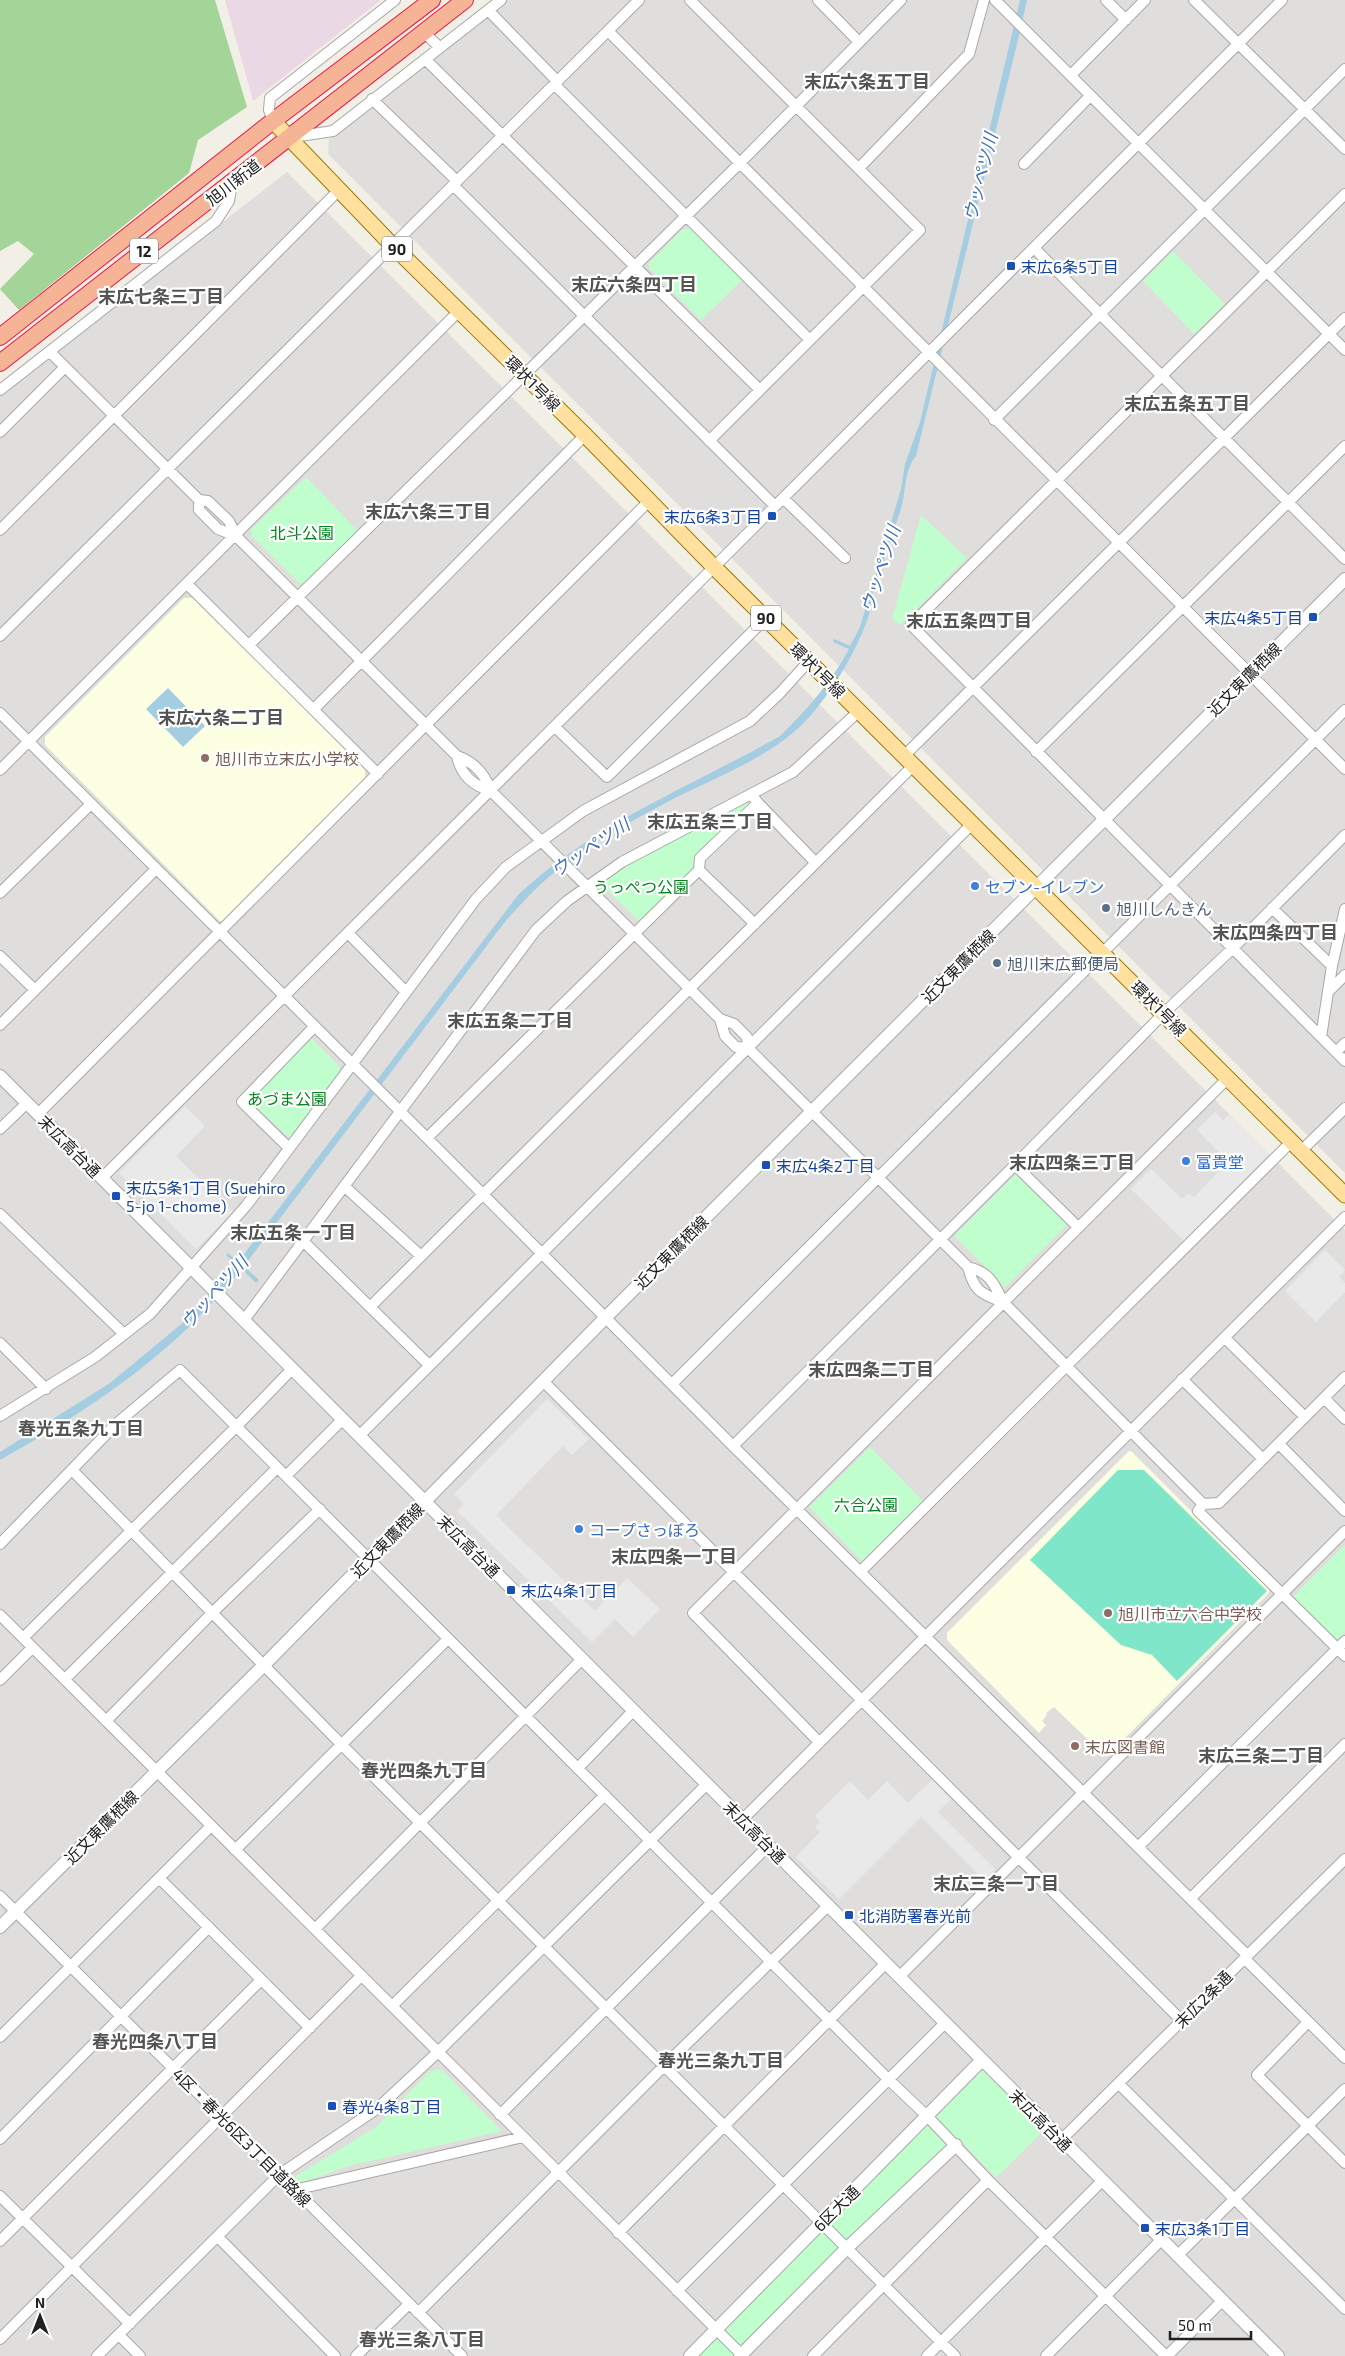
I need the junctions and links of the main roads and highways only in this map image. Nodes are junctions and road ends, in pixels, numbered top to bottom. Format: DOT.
graph roads {
  1 [pos="432,0"];
  2 [pos="465,0"];
  3 [pos="273,121"];
  4 [pos="287,138"];
  5 [pos="0,337"];
  6 [pos="0,363"];
  7 [pos="1345,1195"];
  1 -- 3 [label="highway, 旭川新道 / 12"];
  2 -- 4 [label="highway, 旭川新道 / 12"];
  3 -- 4 [label="main road, 環状1号線 / 90"];
  3 -- 5 [label="highway, 旭川新道 / 12"];
  4 -- 6 [label="highway, 旭川新道 / 12"];
  4 -- 7 [label="main road, 環状1号線 / 90"];
}
